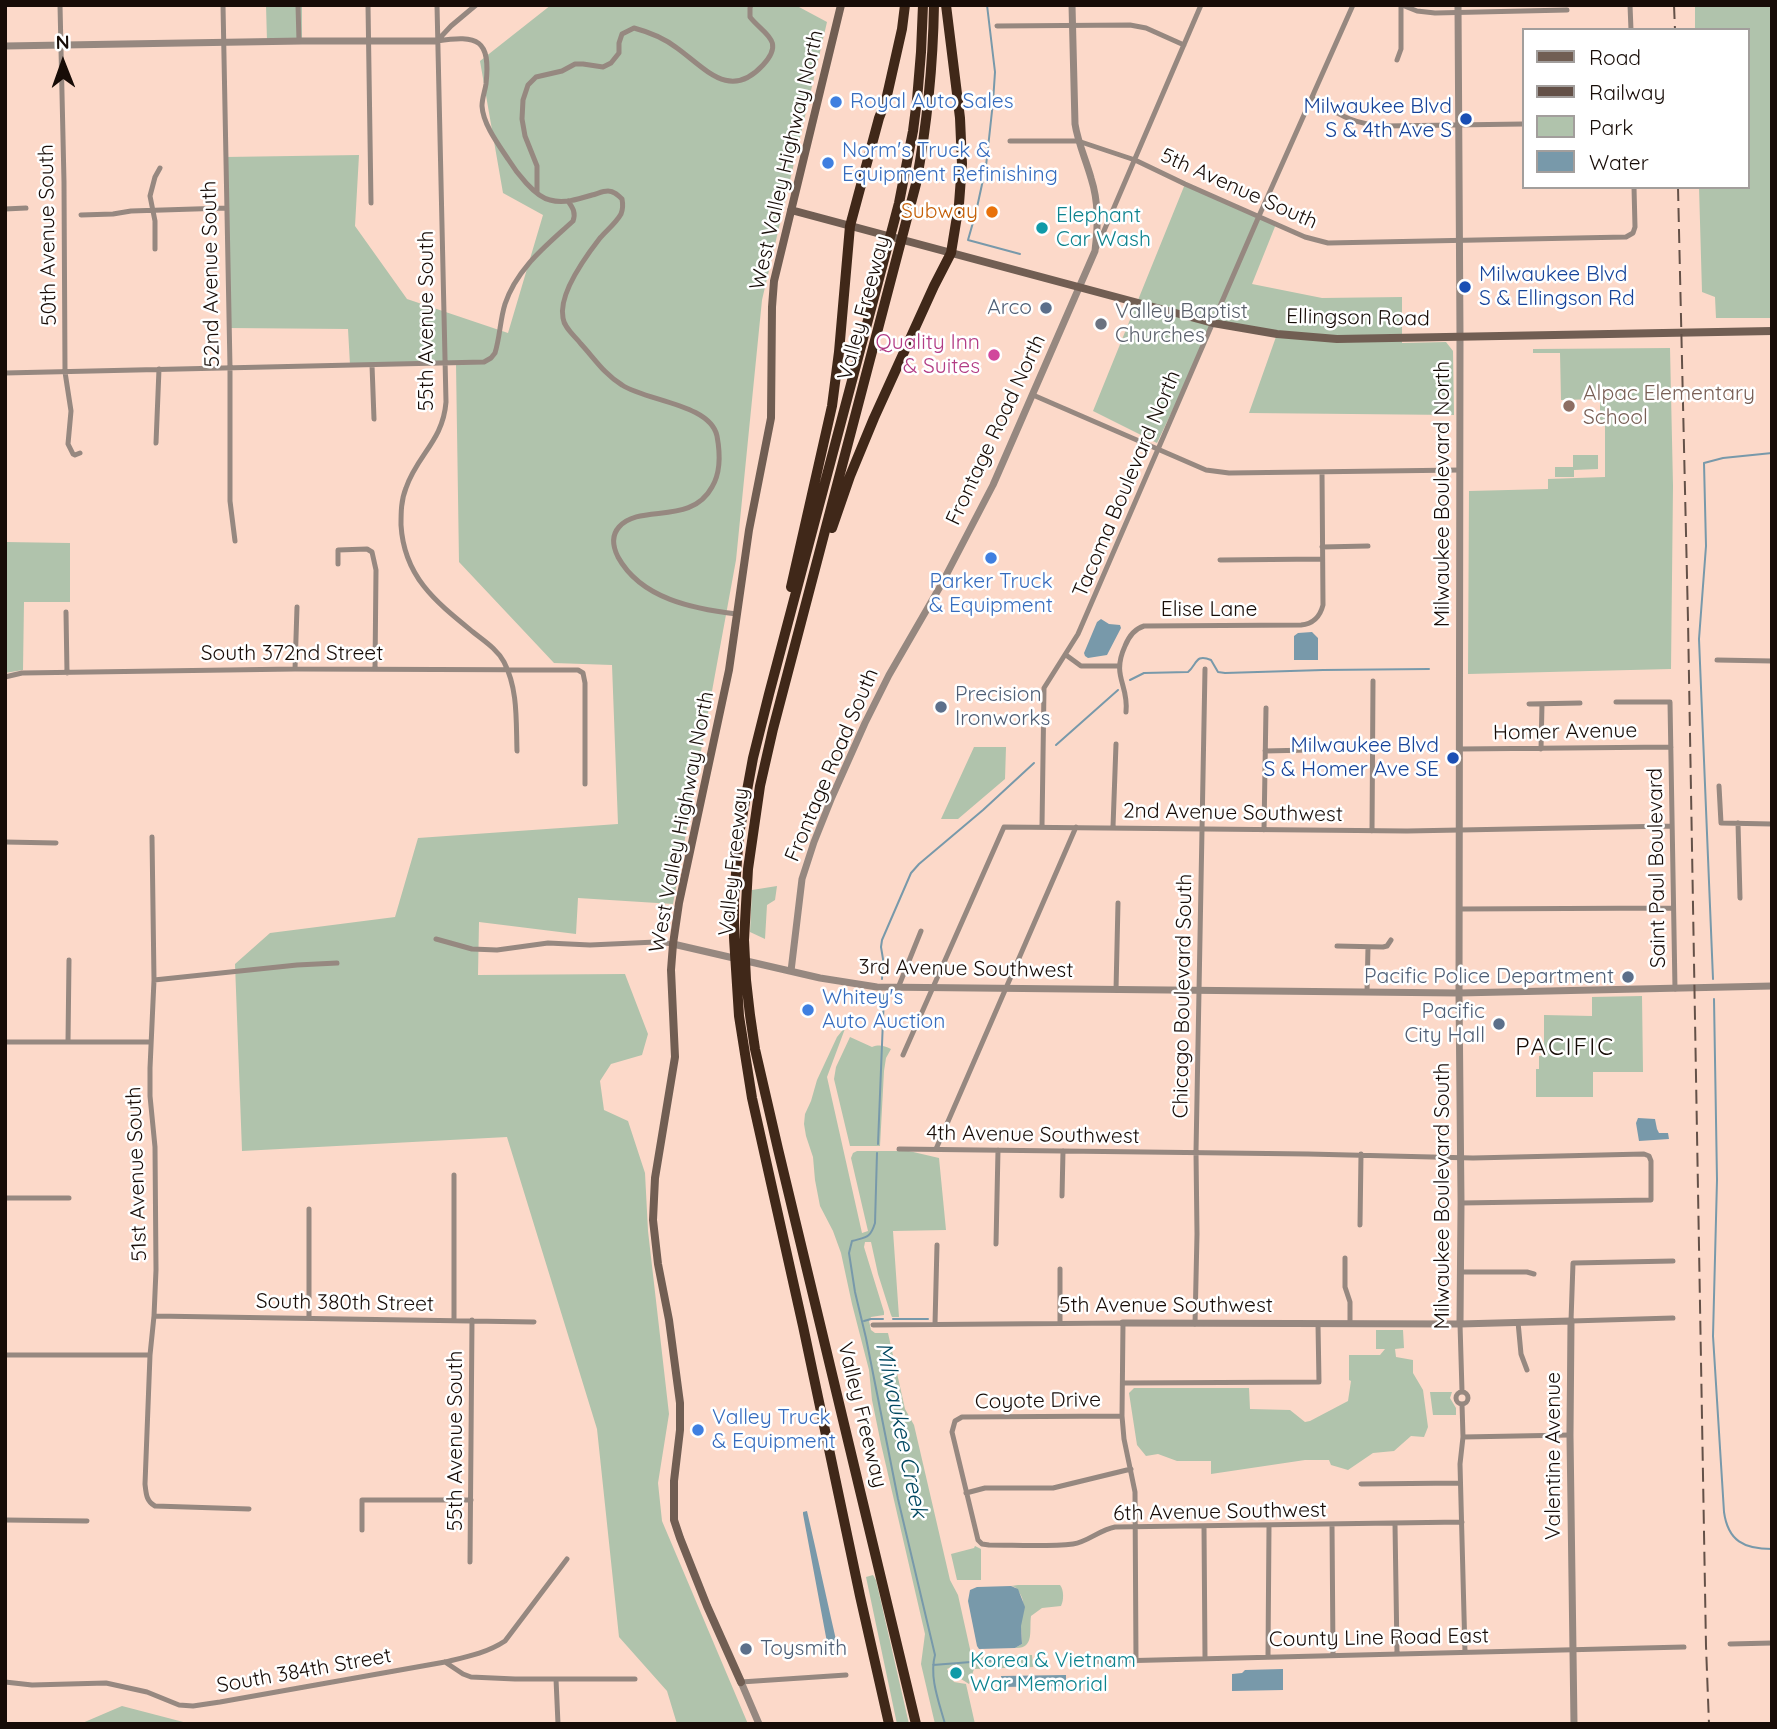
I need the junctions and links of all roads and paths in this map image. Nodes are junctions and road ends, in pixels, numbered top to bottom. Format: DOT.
graph roads {
  1 [pos="60,5"];
  2 [pos="223,5"];
  3 [pos="298,5"];
  4 [pos="369,5"];
  5 [pos="437,5"];
  6 [pos="476,5"];
  7 [pos="751,5"];
  8 [pos="841,5"];
  9 [pos="905,5"];
  10 [pos="923,5"];
  11 [pos="934,5"];
  12 [pos="946,5"];
  13 [pos="1072,5"];
  14 [pos="1201,5"];
  15 [pos="1353,5"];
  16 [pos="1402,5"];
  17 [pos="1630,5"];
  18 [pos="1458,9"];
  19 [pos="1567,10"];
  20 [pos="998,26"];
  21 [pos="1073,26"];
  22 [pos="1630,28"];
  23 [pos="299,41"];
  24 [pos="368,41"];
  25 [pos="437,41"];
  26 [pos="223,43"];
  27 [pos="1184,45"];
  28 [pos="5,46"];
  29 [pos="60,46"];
  30 [pos="1397,60"];
  31 [pos="1312,99"];
  32 [pos="1522,124"];
  33 [pos="1459,125"];
  34 [pos="1010,141"];
  35 [pos="1078,141"];
  36 [pos="1135,160"];
  37 [pos="160,168"];
  38 [pos="1634,189"];
  39 [pos="537,193"];
  40 [pos="569,201"];
  41 [pos="371,204"];
  42 [pos="26,208"];
  43 [pos="226,208"];
  44 [pos="5,209"];
  45 [pos="154,210"];
  46 [pos="791,210"];
  47 [pos="81,215"];
  48 [pos="1259,216"];
  49 [pos="850,226"];
  50 [pos="1460,240"];
  51 [pos="155,249"];
  52 [pos="1095,251"];
  53 [pos="951,253"];
  54 [pos="891,258"];
  55 [pos="1079,288"];
  56 [pos="1213,323"];
  57 [pos="1772,331"];
  58 [pos="1460,336"];
  59 [pos="445,364"];
  60 [pos="372,365"];
  61 [pos="230,367"];
  62 [pos="159,369"];
  63 [pos="65,372"];
  64 [pos="5,373"];
  65 [pos="1034,395"];
  66 [pos="373,419"];
  67 [pos="156,443"];
  68 [pos="1160,449"];
  69 [pos="80,453"];
  70 [pos="1460,470"];
  71 [pos="1322,472"];
  72 [pos="234,541"];
  73 [pos="1368,546"];
  74 [pos="1322,547"];
  75 [pos="1322,559"];
  76 [pos="1220,560"];
  77 [pos="338,564"];
  78 [pos="941,585"];
  79 [pos="297,607"];
  80 [pos="805,608"];
  81 [pos="66,612"];
  82 [pos="737,614"];
  83 [pos="1066,655"];
  84 [pos="1717,660"];
  85 [pos="1772,662"];
  86 [pos="1119,666"];
  87 [pos="295,669"];
  88 [pos="375,669"];
  89 [pos="1205,669"];
  90 [pos="507,670"];
  91 [pos="66,673"];
  92 [pos="5,677"];
  93 [pos="1373,681"];
  94 [pos="769,694"];
  95 [pos="1616,702"];
  96 [pos="1580,703"];
  97 [pos="1529,704"];
  98 [pos="1542,704"];
  99 [pos="1266,708"];
  100 [pos="1126,712"];
  101 [pos="1116,744"];
  102 [pos="1318,744"];
  103 [pos="1671,747"];
  104 [pos="1460,749"];
  105 [pos="1541,749"];
  106 [pos="517,751"];
  107 [pos="1265,751"];
  108 [pos="585,784"];
  109 [pos="1719,786"];
  110 [pos="1738,823"];
  111 [pos="1772,824"];
  112 [pos="1042,826"];
  113 [pos="1672,826"];
  114 [pos="1076,827"];
  115 [pos="1113,827"];
  116 [pos="1202,828"];
  117 [pos="1264,830"];
  118 [pos="1372,831"];
  119 [pos="1460,831"];
  120 [pos="152,837"];
  121 [pos="5,842"];
  122 [pos="56,843"];
  123 [pos="1740,898"];
  124 [pos="1118,903"];
  125 [pos="1673,908"];
  126 [pos="1460,909"];
  127 [pos="920,931"];
  128 [pos="436,939"];
  129 [pos="739,939"];
  130 [pos="1391,940"];
  131 [pos="673,944"];
  132 [pos="1337,946"];
  133 [pos="1367,947"];
  134 [pos="68,960"];
  135 [pos="337,964"];
  136 [pos="791,971"];
  137 [pos="741,979"];
  138 [pos="154,980"];
  139 [pos="1772,986"];
  140 [pos="933,987"];
  141 [pos="898,988"];
  142 [pos="1005,989"];
  143 [pos="1675,989"];
  144 [pos="1116,990"];
  145 [pos="1199,991"];
  146 [pos="1367,992"];
  147 [pos="1459,993"];
  148 [pos="5,1042"];
  149 [pos="68,1042"];
  150 [pos="151,1042"];
  151 [pos="903,1055"];
  152 [pos="899,1149"];
  153 [pos="936,1149"];
  154 [pos="998,1150"];
  155 [pos="1063,1151"];
  156 [pos="1196,1152"];
  157 [pos="1361,1154"];
  158 [pos="1461,1157"];
  159 [pos="454,1175"];
  160 [pos="1062,1196"];
  161 [pos="5,1198"];
  162 [pos="69,1198"];
  163 [pos="1461,1203"];
  164 [pos="309,1209"];
  165 [pos="1360,1225"];
  166 [pos="996,1244"];
  167 [pos="937,1245"];
  168 [pos="1345,1258"];
  169 [pos="1673,1261"];
  170 [pos="1060,1269"];
  171 [pos="1460,1272"];
  172 [pos="1534,1274"];
  173 [pos="154,1316"];
  174 [pos="309,1318"];
  175 [pos="1673,1318"];
  176 [pos="454,1320"];
  177 [pos="472,1320"];
  178 [pos="1557,1321"];
  179 [pos="1572,1321"];
  180 [pos="534,1322"];
  181 [pos="1518,1322"];
  182 [pos="1060,1323"];
  183 [pos="935,1324"];
  184 [pos="1122,1324"];
  185 [pos="1195,1324"];
  186 [pos="1318,1324"];
  187 [pos="1350,1324"];
  188 [pos="1460,1324"];
  189 [pos="873,1325"];
  190 [pos="1571,1340"];
  191 [pos="5,1355"];
  192 [pos="150,1355"];
  193 [pos="1527,1370"];
  194 [pos="1123,1383"];
  195 [pos="1122,1416"];
  196 [pos="1570,1435"];
  197 [pos="1463,1437"];
  198 [pos="1131,1469"];
  199 [pos="1460,1483"];
  200 [pos="1361,1484"];
  201 [pos="966,1493"];
  202 [pos="471,1500"];
  203 [pos="250,1508"];
  204 [pos="5,1520"];
  205 [pos="88,1521"];
  206 [pos="1462,1522"];
  207 [pos="1332,1524"];
  208 [pos="1395,1524"];
  209 [pos="1269,1525"];
  210 [pos="1204,1526"];
  211 [pos="1135,1527"];
  212 [pos="362,1530"];
  213 [pos="567,1559"];
  214 [pos="470,1562"];
  215 [pos="1772,1643"];
  216 [pos="1730,1644"];
  217 [pos="1684,1647"];
  218 [pos="1574,1649"];
  219 [pos="1465,1652"];
  220 [pos="1397,1653"];
  221 [pos="1333,1655"];
  222 [pos="1268,1656"];
  223 [pos="1205,1658"];
  224 [pos="1136,1661"];
  225 [pos="445,1662"];
  226 [pos="1075,1662"];
  227 [pos="846,1675"];
  228 [pos="556,1679"];
  229 [pos="635,1679"];
  230 [pos="5,1682"];
  231 [pos="741,1682"];
  232 [pos="558,1724"];
  233 [pos="759,1724"];
  234 [pos="889,1724"];
  235 [pos="916,1724"];
  236 [pos="1574,1724"];
  1 -- 29 [label="street, 50th Avenue South"];
  2 -- 26 [label="street, 52nd Avenue South"];
  3 -- 23 [label="street"];
  4 -- 24 [label="street"];
  5 -- 25 [label="street, 55th Avenue South"];
  6 -- 25 [label="street"];
  7 -- 39 [label="street"];
  8 -- 46 [label="main road, West Valley Highway North"];
  9 -- 49 [label="highway"];
  10 -- 54 [label="highway, Valley Freeway"];
  11 -- 54 [label="highway, Valley Freeway"];
  12 -- 53 [label="highway"];
  13 -- 21 [label="street, Frontage Road North"];
  14 -- 27 [label="street"];
  15 -- 31 [label="street, Tacoma Boulevard North"];
  16 -- 18 [label="street"];
  16 -- 30 [label="street"];
  17 -- 22 [label="street"];
  18 -- 19 [label="street"];
  18 -- 33 [label="street"];
  20 -- 21 [label="street"];
  21 -- 27 [label="street"];
  21 -- 35 [label="street, Frontage Road North"];
  23 -- 24 [label="street"];
  23 -- 26 [label="street"];
  24 -- 25 [label="street"];
  24 -- 41 [label="street"];
  25 -- 39 [label="street"];
  25 -- 59 [label="street, 55th Avenue South"];
  26 -- 29 [label="street"];
  26 -- 43 [label="street, 52nd Avenue South"];
  27 -- 36 [label="street"];
  28 -- 29 [label="street"];
  29 -- 63 [label="street, 50th Avenue South"];
  31 -- 33 [label="street"];
  31 -- 48 [label="street, Tacoma Boulevard North"];
  32 -- 33 [label="street"];
  33 -- 50 [label="street"];
  34 -- 35 [label="street, 5th Avenue South"];
  35 -- 36 [label="street, 5th Avenue South"];
  35 -- 52 [label="street, Frontage Road North"];
  36 -- 48 [label="street, 5th Avenue South"];
  36 -- 52 [label="street"];
  37 -- 45 [label="street"];
  38 -- 50 [label="street, 5th Avenue South"];
  39 -- 40 [label="street"];
  40 -- 59 [label="street"];
  40 -- 82 [label="street"];
  42 -- 44 [label="street"];
  43 -- 45 [label="street"];
  43 -- 61 [label="street, 52nd Avenue South"];
  45 -- 47 [label="street"];
  45 -- 51 [label="street"];
  46 -- 49 [label="main road, Ellingson Road"];
  46 -- 82 [label="main road, West Valley Highway North"];
  48 -- 50 [label="street, 5th Avenue South"];
  48 -- 56 [label="street, Tacoma Boulevard North"];
  49 -- 53 [label="main road, Ellingson Road"];
  49 -- 94 [label="highway"];
  50 -- 58 [label="street, Milwaukee Boulevard North"];
  52 -- 55 [label="street, Frontage Road North"];
  53 -- 55 [label="main road, Ellingson Road"];
  53 -- 80 [label="highway"];
  54 -- 80 [label="highway, Valley Freeway"];
  54 -- 94 [label="highway, Valley Freeway"];
  55 -- 56 [label="main road, Ellingson Road"];
  55 -- 65 [label="street, Frontage Road North"];
  56 -- 58 [label="main road, Ellingson Road"];
  56 -- 68 [label="street, Tacoma Boulevard North"];
  57 -- 58 [label="main road, Ellingson Road"];
  58 -- 70 [label="street, Milwaukee Boulevard North"];
  59 -- 60 [label="street"];
  59 -- 90 [label="street, 55th Avenue South"];
  60 -- 61 [label="street"];
  60 -- 66 [label="street"];
  61 -- 62 [label="street"];
  61 -- 72 [label="street, 52nd Avenue South"];
  62 -- 63 [label="street"];
  62 -- 67 [label="street"];
  63 -- 64 [label="street"];
  63 -- 69 [label="street, 50th Avenue South"];
  65 -- 68 [label="street"];
  65 -- 78 [label="street, Frontage Road North"];
  68 -- 71 [label="street"];
  68 -- 83 [label="street, Tacoma Boulevard North"];
  70 -- 71 [label="street"];
  70 -- 104 [label="street, Milwaukee Boulevard North"];
  71 -- 74 [label="street"];
  73 -- 74 [label="street"];
  74 -- 75 [label="street"];
  75 -- 76 [label="street"];
  75 -- 86 [label="street, Elise Lane"];
  77 -- 88 [label="street"];
  78 -- 136 [label="street, Frontage Road South"];
  79 -- 87 [label="street"];
  80 -- 129 [label="highway, Valley Freeway"];
  81 -- 91 [label="street"];
  82 -- 131 [label="main road, West Valley Highway North"];
  83 -- 86 [label="street"];
  83 -- 112 [label="street, Tacoma Boulevard North"];
  84 -- 85 [label="street"];
  86 -- 100 [label="street"];
  87 -- 88 [label="street, South 372nd Street"];
  87 -- 91 [label="street, South 372nd Street"];
  88 -- 90 [label="street, South 372nd Street"];
  89 -- 116 [label="street, Chicago Boulevard South"];
  90 -- 106 [label="street, 55th Avenue South"];
  90 -- 108 [label="street, South 372nd Street"];
  91 -- 92 [label="street, South 372nd Street"];
  93 -- 118 [label="street"];
  94 -- 129 [label="highway, Valley Freeway"];
  95 -- 103 [label="street, Saint Paul Boulevard"];
  96 -- 98 [label="street"];
  97 -- 98 [label="street"];
  98 -- 105 [label="street"];
  99 -- 107 [label="street"];
  101 -- 115 [label="street"];
  102 -- 107 [label="street"];
  103 -- 105 [label="street, Homer Avenue"];
  103 -- 113 [label="street, Saint Paul Boulevard"];
  104 -- 105 [label="street, Homer Avenue"];
  104 -- 119 [label="street, Milwaukee Boulevard South"];
  107 -- 117 [label="street"];
  109 -- 110 [label="street"];
  110 -- 111 [label="street"];
  110 -- 123 [label="street"];
  112 -- 114 [label="street, 2nd Avenue Southwest"];
  112 -- 140 [label="street, 2nd Avenue Southwest"];
  113 -- 119 [label="street, 2nd Avenue Southwest"];
  113 -- 125 [label="street, Saint Paul Boulevard"];
  114 -- 115 [label="street, 2nd Avenue Southwest"];
  114 -- 142 [label="street"];
  115 -- 116 [label="street, 2nd Avenue Southwest"];
  116 -- 117 [label="street, 2nd Avenue Southwest"];
  116 -- 145 [label="street, Chicago Boulevard South"];
  117 -- 118 [label="street, 2nd Avenue Southwest"];
  118 -- 119 [label="street, 2nd Avenue Southwest"];
  119 -- 126 [label="street, Milwaukee Boulevard South"];
  120 -- 138 [label="street, 51st Avenue South"];
  121 -- 122 [label="street"];
  124 -- 144 [label="street"];
  125 -- 126 [label="street"];
  125 -- 143 [label="street, Saint Paul Boulevard"];
  126 -- 147 [label="street, Milwaukee Boulevard South"];
  127 -- 141 [label="street"];
  128 -- 131 [label="street, 3rd Avenue Southwest"];
  129 -- 137 [label="highway, Valley Freeway"];
  130 -- 133 [label="street"];
  131 -- 136 [label="street, 3rd Avenue Southwest"];
  131 -- 231 [label="main road, West Valley Highway North"];
  132 -- 133 [label="street"];
  133 -- 146 [label="street"];
  134 -- 149 [label="street"];
  135 -- 138 [label="street"];
  136 -- 141 [label="street, 3rd Avenue Southwest"];
  137 -- 234 [label="highway, Valley Freeway"];
  137 -- 235 [label="highway, Valley Freeway"];
  138 -- 150 [label="street, 51st Avenue South"];
  139 -- 143 [label="street, 3rd Avenue Southwest"];
  140 -- 141 [label="street, 3rd Avenue Southwest"];
  140 -- 142 [label="street, 3rd Avenue Southwest"];
  140 -- 151 [label="street"];
  142 -- 144 [label="street, 3rd Avenue Southwest"];
  142 -- 153 [label="street"];
  143 -- 147 [label="street, 3rd Avenue Southwest"];
  144 -- 145 [label="street, 3rd Avenue Southwest"];
  145 -- 146 [label="street, 3rd Avenue Southwest"];
  145 -- 156 [label="street, Chicago Boulevard South"];
  146 -- 147 [label="street, 3rd Avenue Southwest"];
  147 -- 158 [label="street, Milwaukee Boulevard South"];
  148 -- 149 [label="street"];
  149 -- 150 [label="street"];
  150 -- 173 [label="street, 51st Avenue South"];
  152 -- 153 [label="street, 4th Avenue Southwest"];
  153 -- 154 [label="street, 4th Avenue Southwest"];
  154 -- 155 [label="street, 4th Avenue Southwest"];
  154 -- 166 [label="street"];
  155 -- 156 [label="street, 4th Avenue Southwest"];
  155 -- 160 [label="street"];
  156 -- 157 [label="street, 4th Avenue Southwest"];
  156 -- 185 [label="street, Chicago Boulevard South"];
  157 -- 158 [label="street, 4th Avenue Southwest"];
  157 -- 165 [label="street"];
  158 -- 163 [label="street, Milwaukee Boulevard South"];
  158 -- 163 [label="street, 4th Avenue Southwest"];
  159 -- 176 [label="street, 55th Avenue South"];
  161 -- 162 [label="street"];
  163 -- 171 [label="street, Milwaukee Boulevard South"];
  164 -- 174 [label="street"];
  167 -- 183 [label="street"];
  168 -- 187 [label="street"];
  169 -- 179 [label="street, Valentine Avenue"];
  170 -- 182 [label="street"];
  171 -- 172 [label="street"];
  171 -- 188 [label="street, Milwaukee Boulevard South"];
  173 -- 174 [label="street, South 380th Street"];
  173 -- 192 [label="street, 51st Avenue South"];
  174 -- 176 [label="street, South 380th Street"];
  175 -- 179 [label="street"];
  176 -- 177 [label="street, South 380th Street"];
  177 -- 180 [label="street, South 380th Street"];
  177 -- 202 [label="street, 55th Avenue South"];
  178 -- 179 [label="street, 5th Avenue Southwest"];
  178 -- 181 [label="street, 5th Avenue Southwest"];
  178 -- 190 [label="street"];
  179 -- 190 [label="street, Valentine Avenue"];
  181 -- 188 [label="street, 5th Avenue Southwest"];
  181 -- 193 [label="street"];
  182 -- 183 [label="street, 5th Avenue Southwest"];
  182 -- 184 [label="street, 5th Avenue Southwest"];
  183 -- 189 [label="street, 5th Avenue Southwest"];
  184 -- 185 [label="street, 5th Avenue Southwest"];
  184 -- 194 [label="street"];
  185 -- 186 [label="street, 5th Avenue Southwest"];
  186 -- 187 [label="street, 5th Avenue Southwest"];
  186 -- 194 [label="street"];
  187 -- 188 [label="street, 5th Avenue Southwest"];
  188 -- 197 [label="street, Milwaukee Boulevard South"];
  190 -- 196 [label="street, Valentine Avenue"];
  191 -- 192 [label="street"];
  192 -- 203 [label="street, 51st Avenue South"];
  194 -- 195 [label="street"];
  195 -- 198 [label="street"];
  195 -- 201 [label="street, Coyote Drive"];
  196 -- 197 [label="street"];
  196 -- 218 [label="street, Valentine Avenue"];
  197 -- 199 [label="street, Milwaukee Boulevard South"];
  198 -- 201 [label="street"];
  198 -- 211 [label="street"];
  199 -- 200 [label="street"];
  199 -- 206 [label="street, Milwaukee Boulevard South"];
  201 -- 211 [label="street, 6th Avenue Southwest"];
  202 -- 212 [label="street"];
  202 -- 214 [label="street, 55th Avenue South"];
  204 -- 205 [label="street"];
  206 -- 208 [label="street, 6th Avenue Southwest"];
  206 -- 219 [label="street, Milwaukee Boulevard South"];
  207 -- 208 [label="street, 6th Avenue Southwest"];
  207 -- 209 [label="street, 6th Avenue Southwest"];
  207 -- 221 [label="street"];
  208 -- 220 [label="street"];
  209 -- 210 [label="street, 6th Avenue Southwest"];
  209 -- 222 [label="street"];
  210 -- 211 [label="street, 6th Avenue Southwest"];
  210 -- 223 [label="street"];
  211 -- 224 [label="street"];
  213 -- 225 [label="street, South 384th Street"];
  215 -- 216 [label="street"];
  217 -- 218 [label="street, County Line Road East"];
  218 -- 219 [label="street, County Line Road East"];
  218 -- 236 [label="street, Valentine Avenue"];
  219 -- 220 [label="street, County Line Road East"];
  220 -- 221 [label="street, County Line Road East"];
  221 -- 222 [label="street, County Line Road East"];
  222 -- 223 [label="street, County Line Road East"];
  223 -- 224 [label="street, County Line Road East"];
  224 -- 226 [label="street, County Line Road East"];
  225 -- 228 [label="street"];
  225 -- 230 [label="street, South 384th Street"];
  227 -- 231 [label="street"];
  228 -- 229 [label="street"];
  228 -- 232 [label="street"];
  231 -- 233 [label="street"];
}
